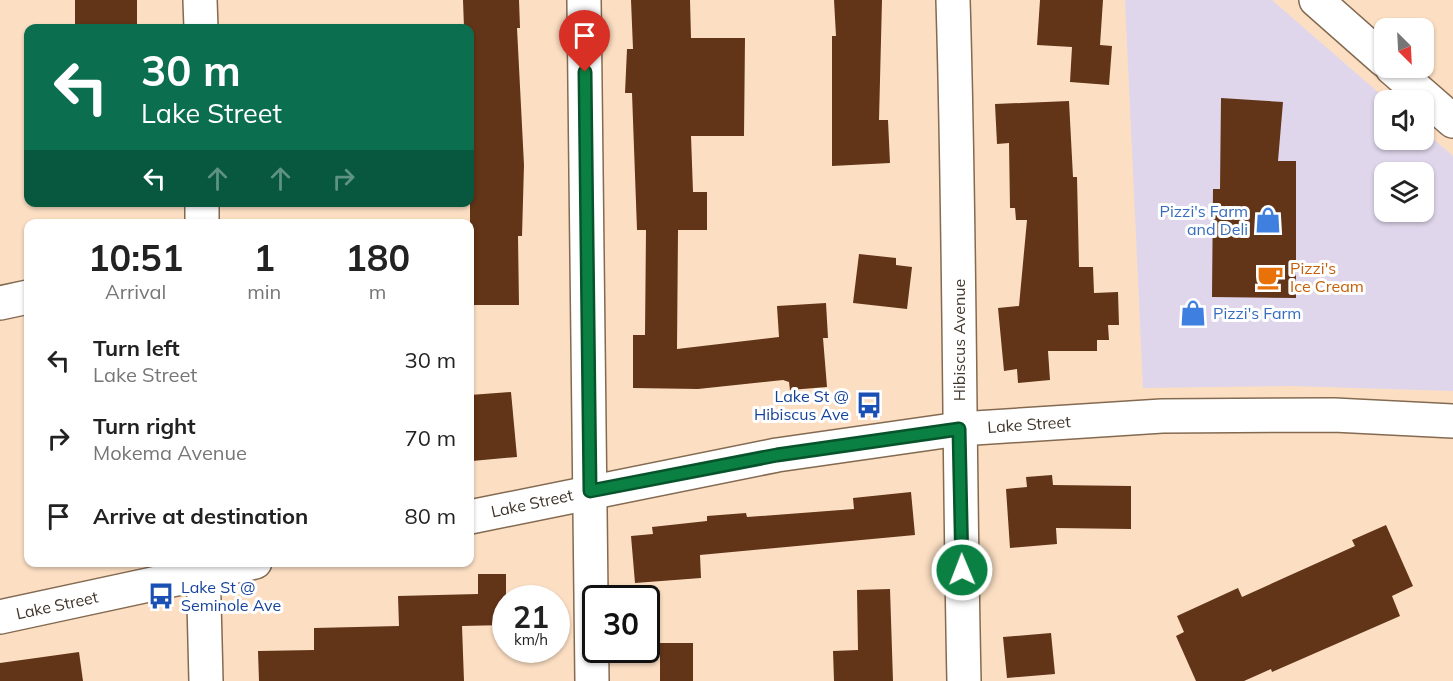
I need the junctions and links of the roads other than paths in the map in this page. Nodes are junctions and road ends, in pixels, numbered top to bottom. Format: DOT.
graph roads {
  1 [pos="200,0"];
  2 [pos="584,0"];
  3 [pos="953,0"];
  4 [pos="1316,0"];
  5 [pos="201,24"];
  6 [pos="1374,51"];
  7 [pos="1404,78"];
  8 [pos="1453,121"];
  9 [pos="24,298"];
  10 [pos="0,303"];
  11 [pos="1453,421"];
  12 [pos="959,429"];
  13 [pos="590,491"];
  14 [pos="474,516"];
  15 [pos="203,568"];
  16 [pos="0,617"];
  17 [pos="206,681"];
  18 [pos="592,681"];
  19 [pos="964,681"];
  1 -- 5 [label="street"];
  2 -- 13 [label="street"];
  3 -- 12 [label="street, Hibiscus Avenue"];
  4 -- 6 [label="street"];
  7 -- 8 [label="street"];
  9 -- 10 [label="street"];
  11 -- 12 [label="street, Lake Street"];
  12 -- 13 [label="street, Lake Street"];
  12 -- 19 [label="street, Hibiscus Avenue"];
  13 -- 14 [label="street, Lake Street"];
  13 -- 18 [label="street"];
  15 -- 16 [label="street, Lake Street"];
  15 -- 17 [label="street"];
}
